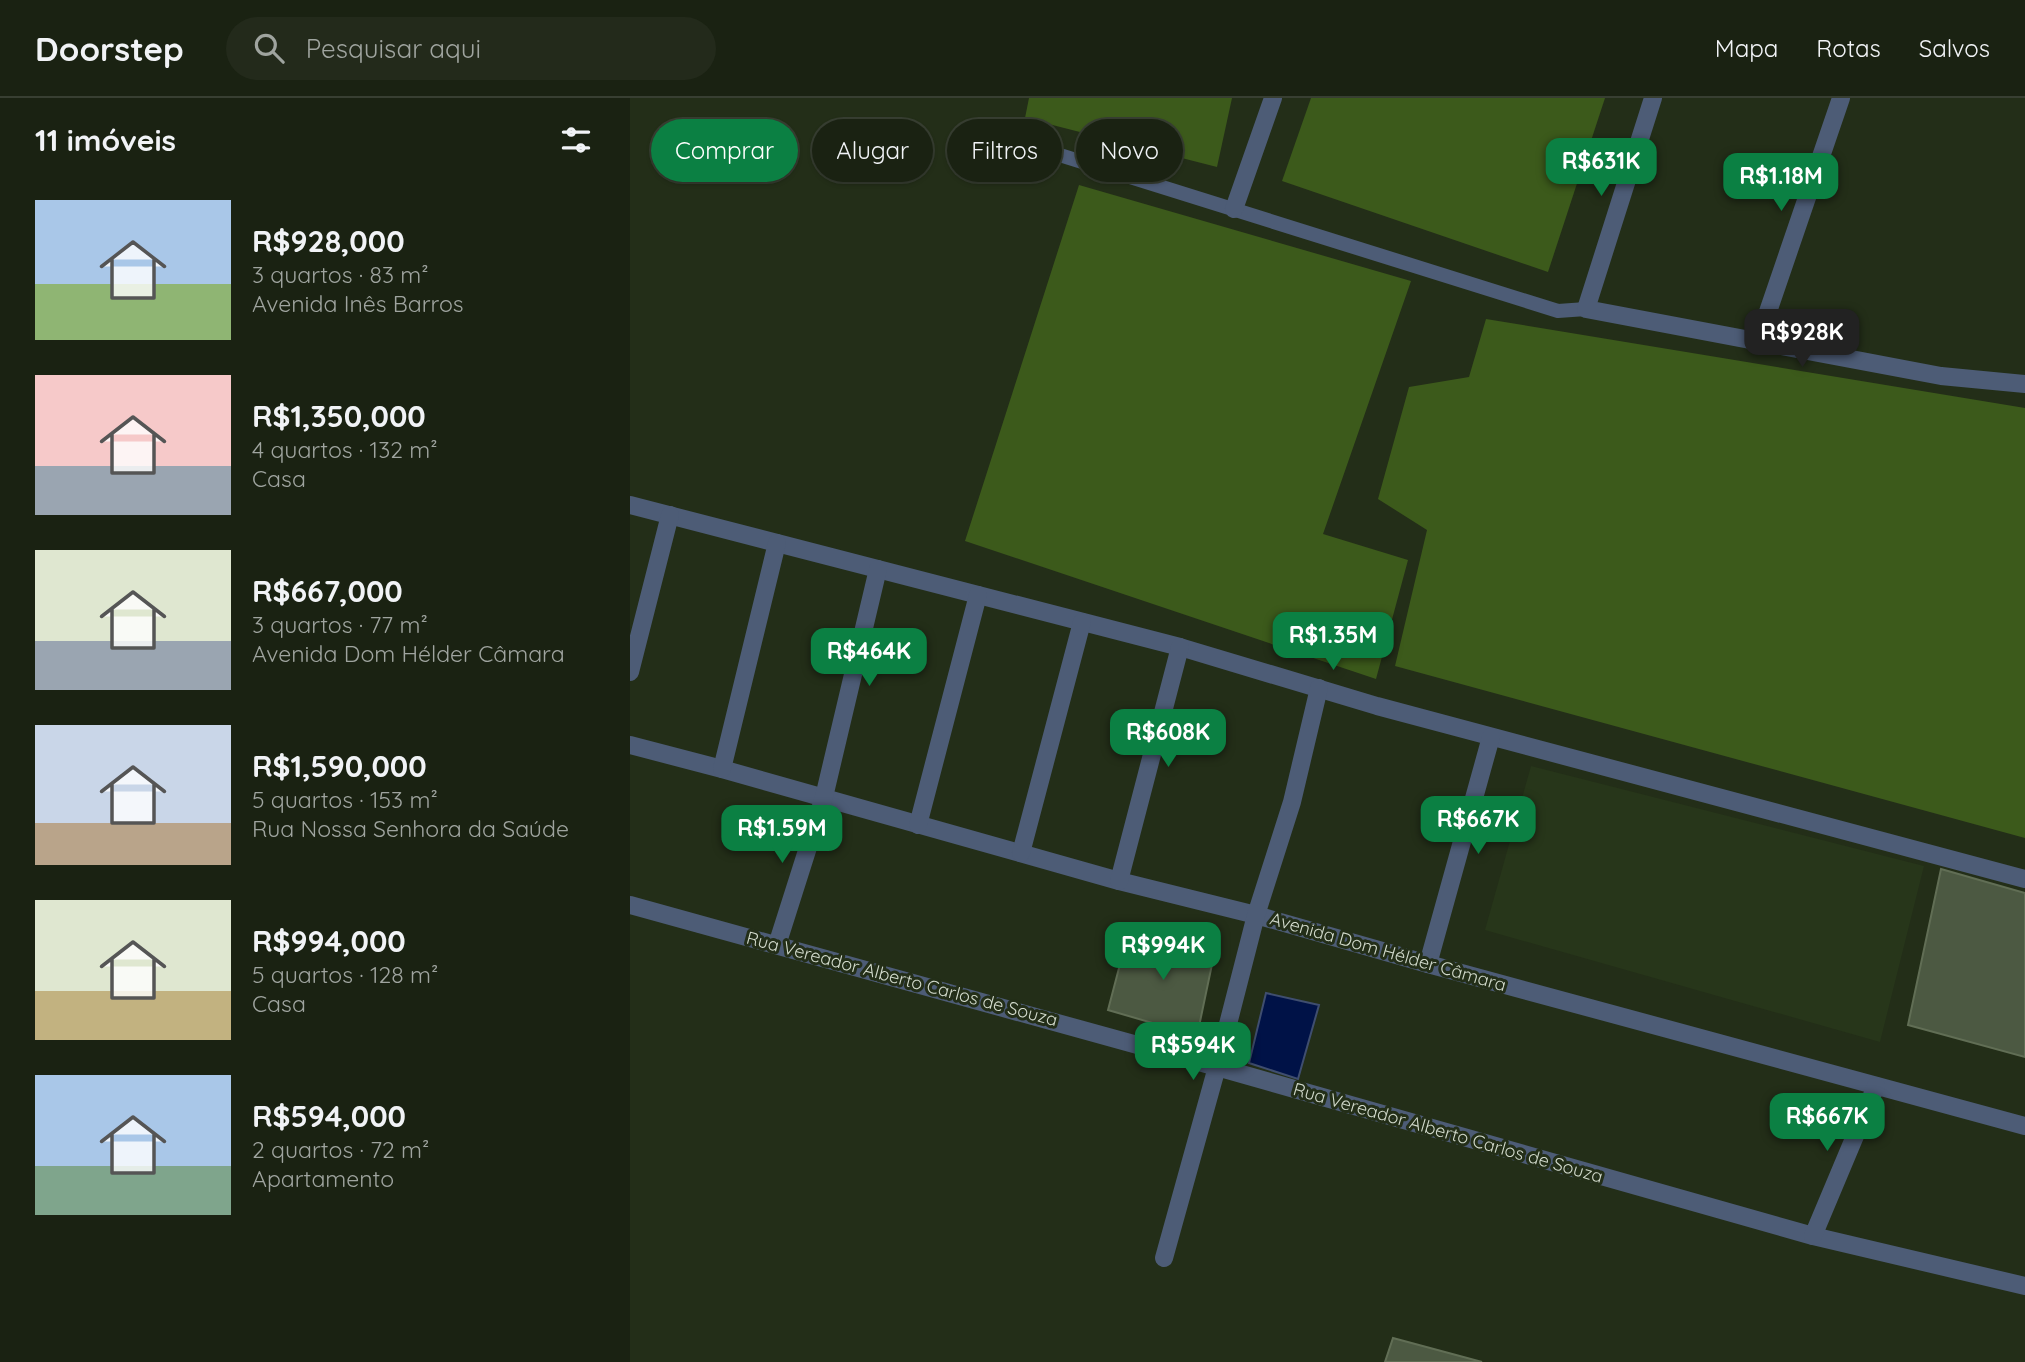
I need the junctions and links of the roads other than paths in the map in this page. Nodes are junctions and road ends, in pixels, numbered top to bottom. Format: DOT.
graph roads {
  1 [pos="1273,98"];
  2 [pos="1653,98"];
  3 [pos="1841,98"];
  4 [pos="1063,156"];
  5 [pos="1234,209"];
  6 [pos="1586,309"];
  7 [pos="1758,341"];
  8 [pos="2025,384"];
  9 [pos="630,505"];
  10 [pos="670,515"];
  11 [pos="777,543"];
  12 [pos="878,569"];
  13 [pos="978,595"];
  14 [pos="1083,622"];
  15 [pos="1180,648"];
  16 [pos="630,672"];
  17 [pos="1319,688"];
  18 [pos="1491,737"];
  19 [pos="630,745"];
  20 [pos="722,769"];
  21 [pos="824,797"];
  22 [pos="918,825"];
  23 [pos="1021,853"];
  24 [pos="2025,879"];
  25 [pos="1119,881"];
  26 [pos="630,905"];
  27 [pos="1256,915"];
  28 [pos="777,944"];
  29 [pos="1428,964"];
  30 [pos="1217,1067"];
  31 [pos="1876,1086"];
  32 [pos="2025,1126"];
  33 [pos="1813,1236"];
  34 [pos="1164,1258"];
  35 [pos="2025,1286"];
  1 -- 5 [label="street"];
  2 -- 6 [label="street"];
  3 -- 7 [label="street"];
  4 -- 5 [label="lane"];
  5 -- 6 [label="lane"];
  6 -- 7 [label="street"];
  7 -- 8 [label="street"];
  9 -- 10 [label="street"];
  10 -- 11 [label="street"];
  10 -- 16 [label="street"];
  11 -- 12 [label="street"];
  11 -- 20 [label="street"];
  12 -- 13 [label="street"];
  12 -- 21 [label="street"];
  13 -- 14 [label="street"];
  13 -- 22 [label="street"];
  14 -- 15 [label="street"];
  14 -- 23 [label="street"];
  15 -- 17 [label="street"];
  15 -- 25 [label="street"];
  17 -- 18 [label="street"];
  17 -- 27 [label="street"];
  18 -- 24 [label="street"];
  18 -- 29 [label="street"];
  19 -- 20 [label="street, Avenida Dom Hélder Câmara"];
  20 -- 21 [label="street, Avenida Dom Hélder Câmara"];
  21 -- 22 [label="street, Avenida Dom Hélder Câmara"];
  21 -- 28 [label="street"];
  22 -- 23 [label="street, Avenida Dom Hélder Câmara"];
  23 -- 25 [label="street, Avenida Dom Hélder Câmara"];
  25 -- 27 [label="street, Avenida Dom Hélder Câmara"];
  26 -- 28 [label="street, Rua Vereador Alberto Carlos de Souza"];
  27 -- 29 [label="street, Avenida Dom Hélder Câmara"];
  27 -- 30 [label="street"];
  28 -- 30 [label="street, Rua Vereador Alberto Carlos de Souza"];
  29 -- 31 [label="street, Avenida Dom Hélder Câmara"];
  30 -- 33 [label="street, Rua Vereador Alberto Carlos de Souza"];
  30 -- 34 [label="street"];
  31 -- 32 [label="street, Avenida Dom Hélder Câmara"];
  31 -- 33 [label="street"];
  33 -- 35 [label="street, Rua Vereador Alberto Carlos de Souza"];
}
